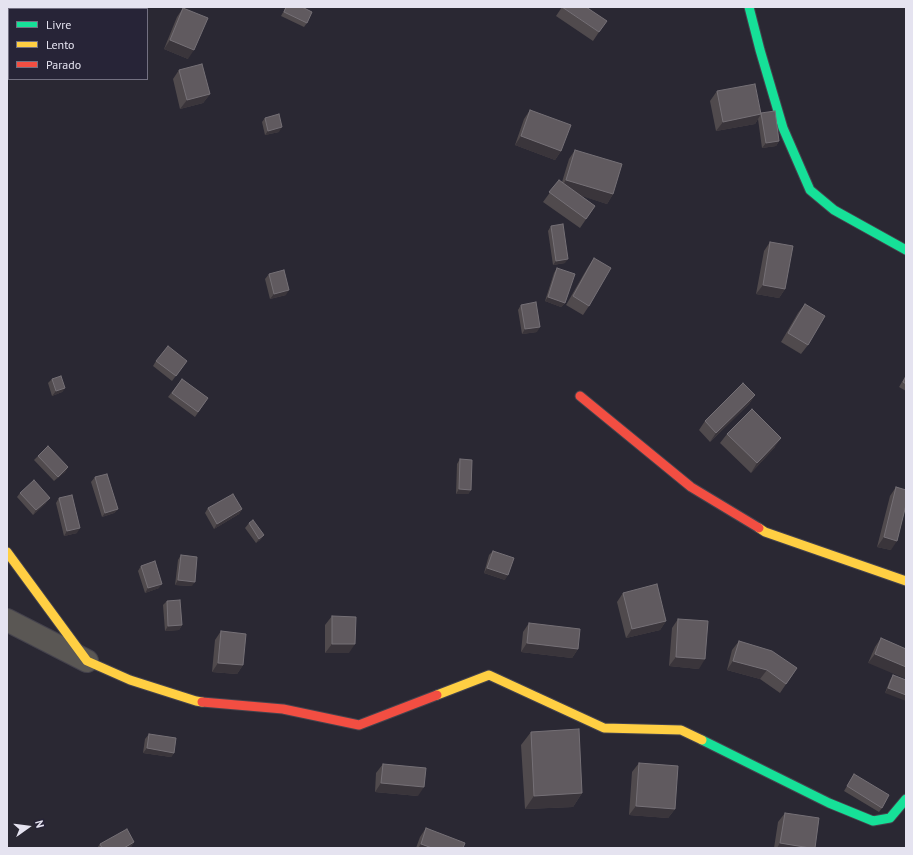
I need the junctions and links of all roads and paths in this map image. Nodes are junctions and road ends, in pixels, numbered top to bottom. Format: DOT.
graph roads {
  1 [pos="749,7"];
  2 [pos="906,250"];
  3 [pos="580,396"];
  4 [pos="7,552"];
  5 [pos="906,581"];
  6 [pos="7,620"];
  7 [pos="87,661"];
  8 [pos="906,798"];
  1 -- 2 [label="street"];
  3 -- 5 [label="street"];
  4 -- 7 [label="street"];
  6 -- 7 [label="street"];
  7 -- 8 [label="street"];
}
